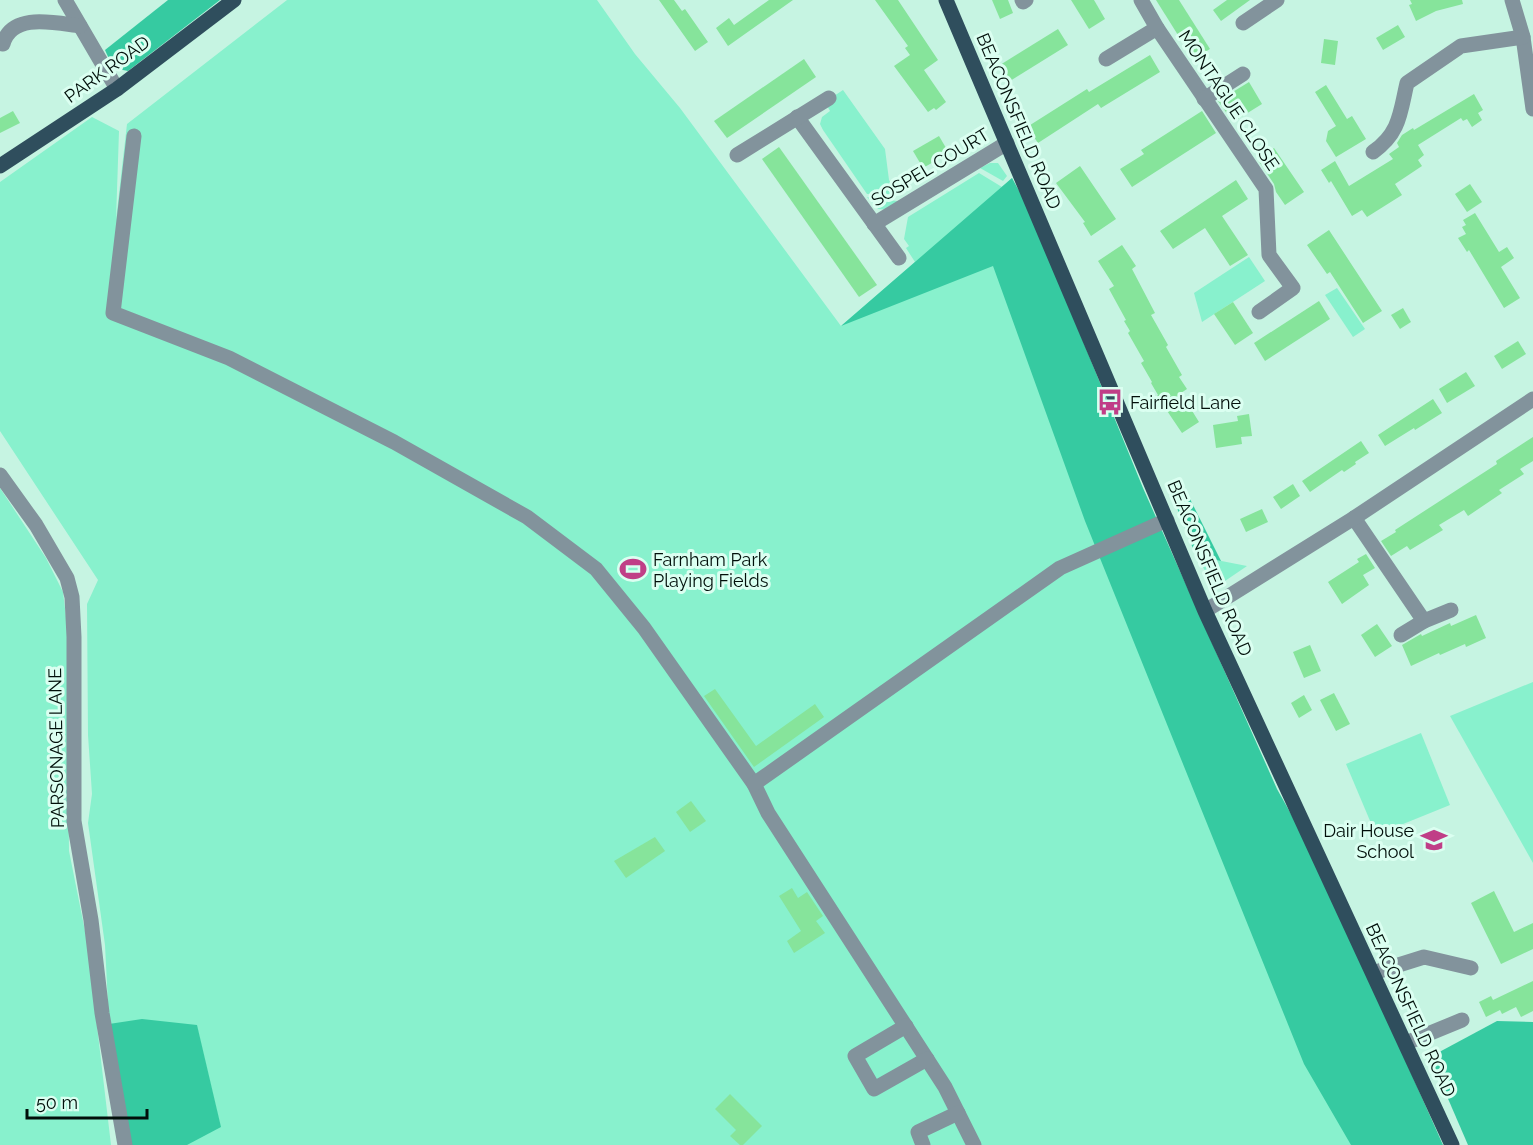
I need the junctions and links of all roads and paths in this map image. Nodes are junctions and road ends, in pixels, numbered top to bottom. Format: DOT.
graph roads {
  1 [pos="65,0"];
  2 [pos="234,0"];
  3 [pos="946,0"];
  4 [pos="1142,0"];
  5 [pos="1277,0"];
  6 [pos="1512,0"];
  7 [pos="1243,22"];
  8 [pos="80,26"];
  9 [pos="1157,28"];
  10 [pos="1523,38"];
  11 [pos="3,44"];
  12 [pos="1106,59"];
  13 [pos="1243,74"];
  14 [pos="117,89"];
  15 [pos="829,98"];
  16 [pos="1204,99"];
  17 [pos="1533,109"];
  18 [pos="796,117"];
  19 [pos="134,136"];
  20 [pos="1007,143"];
  21 [pos="1373,152"];
  22 [pos="737,154"];
  23 [pos="0,166"];
  24 [pos="874,224"];
  25 [pos="899,258"];
  26 [pos="1259,312"];
  27 [pos="1533,399"];
  28 [pos="0,475"];
  29 [pos="1354,518"];
  30 [pos="1167,520"];
  31 [pos="1451,610"];
  32 [pos="1205,611"];
  33 [pos="1424,621"];
  34 [pos="1401,635"];
  35 [pos="754,784"];
  36 [pos="1471,968"];
  37 [pos="1373,974"];
  38 [pos="1462,1020"];
  39 [pos="906,1026"];
  40 [pos="1406,1043"];
  41 [pos="927,1059"];
  42 [pos="958,1113"];
  43 [pos="969,1144"];
  44 [pos="125,1145"];
  45 [pos="923,1145"];
  46 [pos="1452,1145"];
  1 -- 8 [label="street"];
  2 -- 14 [label="main road, PARK ROAD"];
  3 -- 20 [label="main road, BEACONSFIELD ROAD"];
  4 -- 9 [label="street, MONTAGUE CLOSE"];
  5 -- 7 [label="street"];
  6 -- 10 [label="street"];
  8 -- 11 [label="street"];
  8 -- 14 [label="street"];
  9 -- 12 [label="street"];
  9 -- 16 [label="street, MONTAGUE CLOSE"];
  10 -- 17 [label="street"];
  10 -- 21 [label="street"];
  13 -- 16 [label="street"];
  14 -- 23 [label="main road, PARK ROAD"];
  15 -- 18 [label="street"];
  16 -- 26 [label="street, MONTAGUE CLOSE"];
  18 -- 22 [label="street"];
  18 -- 24 [label="street, SOSPEL COURT"];
  19 -- 35 [label="street"];
  20 -- 24 [label="street, SOSPEL COURT"];
  20 -- 30 [label="main road, BEACONSFIELD ROAD"];
  24 -- 25 [label="street, SOSPEL COURT"];
  27 -- 29 [label="street"];
  28 -- 44 [label="street, PARSONAGE LANE"];
  29 -- 32 [label="street"];
  29 -- 33 [label="street"];
  30 -- 32 [label="main road, BEACONSFIELD ROAD"];
  30 -- 35 [label="street"];
  31 -- 33 [label="street"];
  32 -- 37 [label="main road, BEACONSFIELD ROAD"];
  33 -- 34 [label="street"];
  35 -- 39 [label="street"];
  36 -- 37 [label="street"];
  37 -- 40 [label="main road, BEACONSFIELD ROAD"];
  38 -- 40 [label="street"];
  39 -- 41 [label="street"];
  39 -- 41 [label="street"];
  40 -- 46 [label="main road, BEACONSFIELD ROAD"];
  41 -- 42 [label="street"];
  42 -- 43 [label="street"];
  42 -- 45 [label="street"];
}
